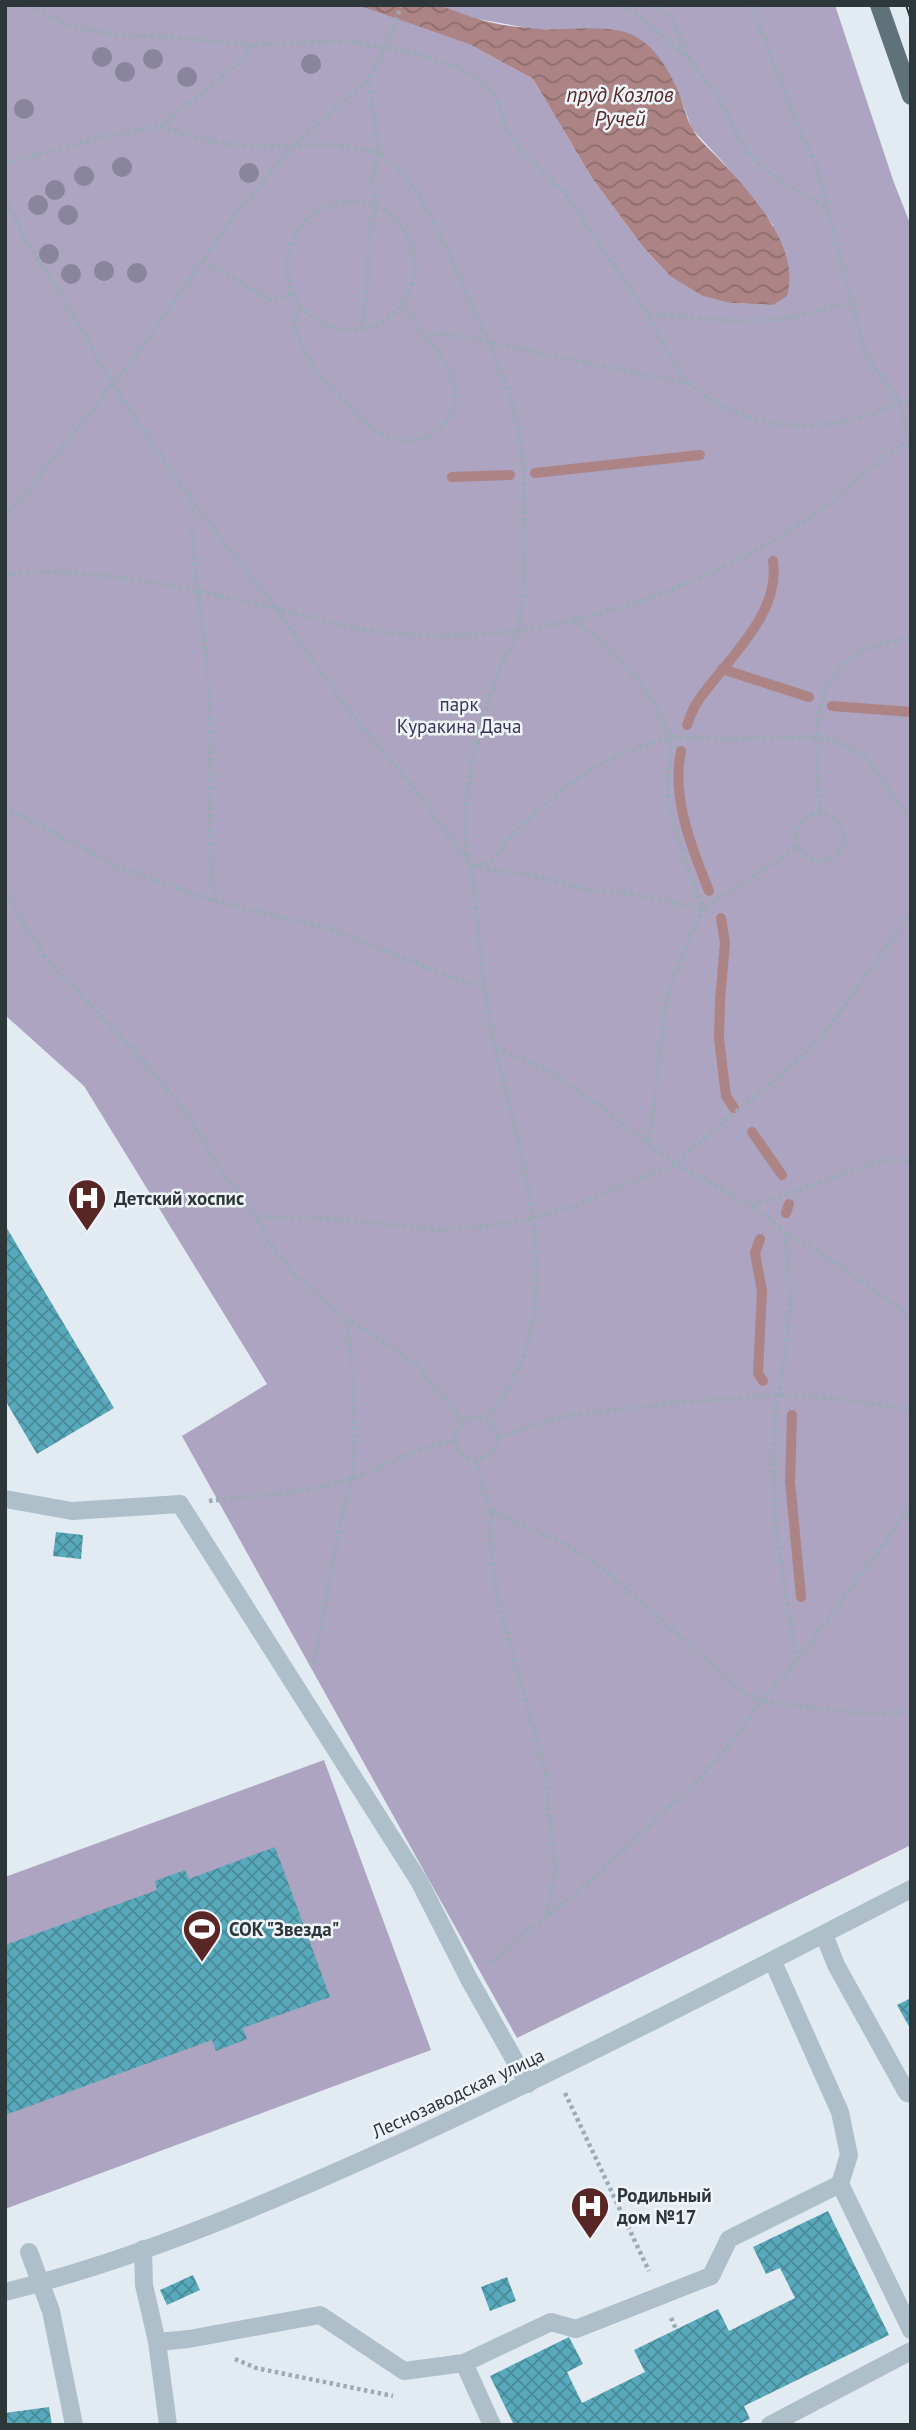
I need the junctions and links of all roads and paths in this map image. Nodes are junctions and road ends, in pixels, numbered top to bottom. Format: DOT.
graph roads {
  1 [pos="30,5"];
  2 [pos="401,5"];
  3 [pos="622,5"];
  4 [pos="648,5"];
  5 [pos="752,5"];
  6 [pos="879,5"];
  7 [pos="252,45"];
  8 [pos="385,47"];
  9 [pos="691,61"];
  10 [pos="369,79"];
  11 [pos="911,96"];
  12 [pos="161,126"];
  13 [pos="295,145"];
  14 [pos="379,153"];
  15 [pos="5,164"];
  16 [pos="5,195"];
  17 [pos="376,207"];
  18 [pos="827,207"];
  19 [pos="202,260"];
  20 [pos="292,293"];
  21 [pos="404,302"];
  22 [pos="850,303"];
  23 [pos="301,307"];
  24 [pos="648,314"];
  25 [pos="362,329"];
  26 [pos="424,337"];
  27 [pos="489,344"];
  28 [pos="113,384"];
  29 [pos="690,384"];
  30 [pos="911,398"];
  31 [pos="900,403"];
  32 [pos="908,442"];
  33 [pos="911,449"];
  34 [pos="191,499"];
  35 [pos="5,519"];
  36 [pos="5,574"];
  37 [pos="197,591"];
  38 [pos="276,608"];
  39 [pos="575,619"];
  40 [pos="517,630"];
  41 [pos="911,638"];
  42 [pos="670,737"];
  43 [pos="818,737"];
  44 [pos="5,807"];
  45 [pos="820,812"];
  46 [pos="911,818"];
  47 [pos="798,847"];
  48 [pos="467,860"];
  49 [pos="477,867"];
  50 [pos="474,873"];
  51 [pos="5,888"];
  52 [pos="215,901"];
  53 [pos="702,909"];
  54 [pos="911,913"];
  55 [pos="483,986"];
  56 [pos="495,1047"];
  57 [pos="649,1144"];
  58 [pos="676,1164"];
  59 [pos="911,1164"];
  60 [pos="752,1206"];
  61 [pos="256,1217"];
  62 [pos="532,1219"];
  63 [pos="785,1232"];
  64 [pos="346,1319"];
  65 [pos="911,1319"];
  66 [pos="777,1395"];
  67 [pos="911,1409"];
  68 [pos="486,1418"];
  69 [pos="462,1420"];
  70 [pos="498,1437"];
  71 [pos="454,1441"];
  72 [pos="475,1460"];
  73 [pos="352,1478"];
  74 [pos="5,1499"];
  75 [pos="180,1504"];
  76 [pos="911,1506"];
  77 [pos="491,1511"];
  78 [pos="797,1661"];
  79 [pos="761,1701"];
  80 [pos="307,1706"];
  81 [pos="911,1712"];
  82 [pos="911,1889"];
  83 [pos="546,1918"];
  84 [pos="824,1934"];
  85 [pos="773,1962"];
  86 [pos="469,1979"];
  87 [pos="528,2084"];
  88 [pos="564,2092"];
  89 [pos="911,2094"];
  90 [pos="840,2184"];
  91 [pos="143,2249"];
  92 [pos="29,2252"];
  93 [pos="41,2283"];
  94 [pos="5,2292"];
  95 [pos="661,2296"];
  96 [pos="911,2330"];
  97 [pos="157,2342"];
  98 [pos="911,2351"];
  99 [pos="232,2357"];
  100 [pos="464,2363"];
  101 [pos="391,2396"];
  102 [pos="74,2425"];
  103 [pos="168,2425"];
  104 [pos="492,2425"];
  105 [pos="770,2425"];
  1 -- 7 [label="path"];
  2 -- 8 [label="path"];
  3 -- 9 [label="path"];
  4 -- 9 [label="path"];
  5 -- 18 [label="path"];
  6 -- 11 [label="main road"];
  7 -- 8 [label="path"];
  7 -- 12 [label="path"];
  8 -- 10 [label="path"];
  8 -- 24 [label="path"];
  9 -- 18 [label="path"];
  10 -- 13 [label="path"];
  10 -- 14 [label="path"];
  12 -- 13 [label="path"];
  12 -- 15 [label="path"];
  13 -- 14 [label="path"];
  13 -- 19 [label="path"];
  14 -- 17 [label="path"];
  14 -- 27 [label="path"];
  16 -- 28 [label="path"];
  17 -- 20 [label="path"];
  17 -- 21 [label="path"];
  17 -- 25 [label="path"];
  18 -- 22 [label="path"];
  19 -- 20 [label="path"];
  19 -- 28 [label="path"];
  20 -- 23 [label="path"];
  21 -- 25 [label="path"];
  21 -- 26 [label="path"];
  22 -- 24 [label="path"];
  22 -- 31 [label="path"];
  23 -- 25 [label="path"];
  23 -- 26 [label="path"];
  24 -- 29 [label="path"];
  26 -- 27 [label="path"];
  27 -- 29 [label="path"];
  27 -- 40 [label="path"];
  28 -- 34 [label="path"];
  28 -- 35 [label="path"];
  29 -- 31 [label="path"];
  30 -- 31 [label="path"];
  31 -- 32 [label="path"];
  32 -- 33 [label="path"];
  32 -- 39 [label="path"];
  34 -- 37 [label="path"];
  34 -- 38 [label="path"];
  36 -- 37 [label="path"];
  37 -- 38 [label="path"];
  37 -- 52 [label="path"];
  38 -- 40 [label="path"];
  38 -- 48 [label="path"];
  39 -- 40 [label="path"];
  39 -- 42 [label="path"];
  40 -- 48 [label="path"];
  41 -- 43 [label="path"];
  42 -- 43 [label="path"];
  42 -- 49 [label="path"];
  42 -- 53 [label="path"];
  43 -- 45 [label="path"];
  43 -- 46 [label="path"];
  44 -- 52 [label="path"];
  45 -- 47 [label="path"];
  45 -- 47 [label="path"];
  47 -- 53 [label="path"];
  48 -- 49 [label="path"];
  48 -- 50 [label="path"];
  49 -- 50 [label="path"];
  49 -- 53 [label="path"];
  50 -- 55 [label="path"];
  51 -- 61 [label="path"];
  52 -- 55 [label="path"];
  53 -- 57 [label="path"];
  54 -- 58 [label="path"];
  55 -- 56 [label="path"];
  56 -- 57 [label="path"];
  56 -- 62 [label="path"];
  57 -- 58 [label="path"];
  58 -- 60 [label="path"];
  58 -- 62 [label="path"];
  59 -- 60 [label="path"];
  60 -- 63 [label="path"];
  61 -- 62 [label="path"];
  61 -- 64 [label="path"];
  62 -- 68 [label="path"];
  63 -- 65 [label="path"];
  63 -- 66 [label="path"];
  64 -- 69 [label="path"];
  64 -- 73 [label="path"];
  66 -- 67 [label="path"];
  66 -- 70 [label="path"];
  66 -- 78 [label="path"];
  68 -- 69 [label="path"];
  68 -- 70 [label="path"];
  69 -- 71 [label="path"];
  70 -- 72 [label="path"];
  71 -- 72 [label="path"];
  71 -- 73 [label="path"];
  72 -- 77 [label="path"];
  73 -- 75 [label="path"];
  73 -- 80 [label="path"];
  74 -- 75 [label="street"];
  75 -- 80 [label="street"];
  76 -- 78 [label="path"];
  77 -- 79 [label="path"];
  77 -- 83 [label="path"];
  78 -- 79 [label="path"];
  79 -- 81 [label="path"];
  79 -- 83 [label="path"];
  80 -- 86 [label="street"];
  82 -- 84 [label="street, Леснозаводская улица"];
  83 -- 86 [label="path"];
  84 -- 85 [label="street, Леснозаводская улица"];
  84 -- 89 [label="street"];
  85 -- 87 [label="street, Леснозаводская улица"];
  85 -- 90 [label="street"];
  86 -- 87 [label="street"];
  87 -- 91 [label="street, Леснозаводская улица"];
  88 -- 95 [label="path"];
  90 -- 95 [label="street"];
  90 -- 96 [label="street"];
  91 -- 93 [label="street, Леснозаводская улица"];
  91 -- 97 [label="street"];
  92 -- 93 [label="street"];
  93 -- 94 [label="street, Леснозаводская улица"];
  93 -- 102 [label="street"];
  95 -- 100 [label="street"];
  97 -- 100 [label="street"];
  97 -- 103 [label="street"];
  98 -- 105 [label="street"];
  99 -- 101 [label="path"];
  100 -- 104 [label="street"];
}
